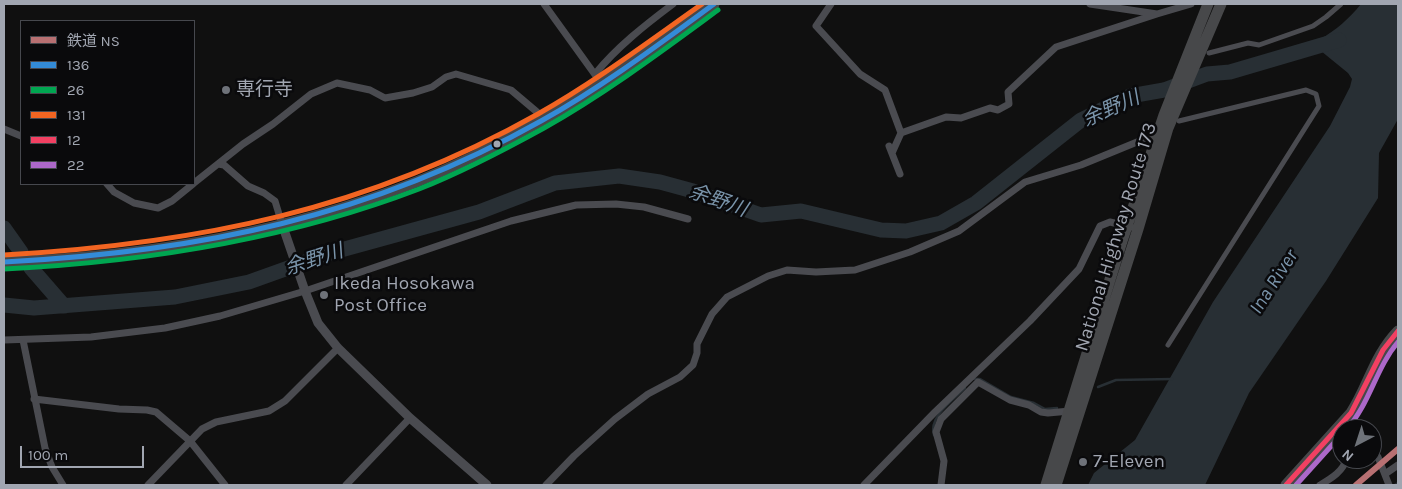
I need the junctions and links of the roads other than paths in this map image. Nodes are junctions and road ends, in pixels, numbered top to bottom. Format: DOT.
graph roads {
  1 [pos="544,4"];
  2 [pos="673,4"];
  3 [pos="714,4"];
  4 [pos="831,4"];
  5 [pos="1090,4"];
  6 [pos="1191,4"];
  7 [pos="1208,4"];
  8 [pos="1221,4"];
  9 [pos="1340,4"];
  10 [pos="1157,14"];
  11 [pos="1209,53"];
  12 [pos="1190,62"];
  13 [pos="598,78"];
  14 [pos="1172,117"];
  15 [pos="543,120"];
  16 [pos="4,129"];
  17 [pos="1163,131"];
  18 [pos="901,133"];
  19 [pos="20,136"];
  20 [pos="889,146"];
  21 [pos="892,154"];
  22 [pos="218,164"];
  23 [pos="900,174"];
  24 [pos="195,181"];
  25 [pos="108,185"];
  26 [pos="191,185"];
  27 [pos="688,219"];
  28 [pos="282,224"];
  29 [pos="1132,227"];
  30 [pos="4,262"];
  31 [pos="304,288"];
  32 [pos="1398,332"];
  33 [pos="4,340"];
  34 [pos="23,340"];
  35 [pos="1168,345"];
  36 [pos="338,348"];
  37 [pos="34,399"];
  38 [pos="1070,411"];
  39 [pos="935,412"];
  40 [pos="410,418"];
  41 [pos="941,419"];
  42 [pos="1347,419"];
  43 [pos="1332,437"];
  44 [pos="190,441"];
  45 [pos="1398,465"];
  46 [pos="1382,467"];
  47 [pos="1340,469"];
  48 [pos="1385,474"];
  49 [pos="63,485"];
  50 [pos="148,485"];
  51 [pos="225,485"];
  52 [pos="346,485"];
  53 [pos="487,485"];
  54 [pos="546,485"];
  55 [pos="864,485"];
  56 [pos="941,485"];
  57 [pos="1046,485"];
  58 [pos="1056,485"];
  59 [pos="1286,485"];
  60 [pos="1320,485"];
  61 [pos="1389,485"];
  1 -- 13 [label="street"];
  2 -- 13 [label="street"];
  3 -- 13 [label="main road"];
  4 -- 18 [label="street"];
  5 -- 10 [label="street"];
  6 -- 10 [label="street"];
  7 -- 12 [label="main road, National Highway Route 173"];
  8 -- 12 [label="main road, National Highway Route 173"];
  9 -- 11 [label="street"];
  10 -- 18 [label="street"];
  12 -- 14 [label="main road, National Highway Route 173"];
  13 -- 15 [label="main road"];
  14 -- 17 [label="main road, National Highway Route 173"];
  14 -- 35 [label="street"];
  15 -- 22 [label="street"];
  15 -- 28 [label="main road"];
  16 -- 19 [label="street"];
  17 -- 29 [label="main road, National Highway Route 173"];
  17 -- 54 [label="street"];
  18 -- 21 [label="street"];
  20 -- 21 [label="street"];
  21 -- 23 [label="street"];
  22 -- 24 [label="street"];
  22 -- 28 [label="street"];
  25 -- 26 [label="street"];
  27 -- 31 [label="street"];
  28 -- 30 [label="main road"];
  28 -- 31 [label="street"];
  29 -- 38 [label="main road, National Highway Route 173"];
  29 -- 39 [label="street"];
  29 -- 58 [label="main road, National Highway Route 173"];
  31 -- 34 [label="street"];
  31 -- 36 [label="street"];
  32 -- 42 [label="main road"];
  33 -- 34 [label="street"];
  34 -- 37 [label="street"];
  36 -- 40 [label="street"];
  36 -- 44 [label="street"];
  37 -- 44 [label="street"];
  37 -- 49 [label="street"];
  38 -- 41 [label="street"];
  38 -- 57 [label="main road, National Highway Route 173"];
  39 -- 41 [label="street"];
  39 -- 55 [label="street"];
  40 -- 52 [label="street"];
  40 -- 53 [label="street"];
  41 -- 56 [label="street"];
  43 -- 59 [label="main road"];
  44 -- 50 [label="street"];
  44 -- 51 [label="street"];
  45 -- 48 [label="street"];
  46 -- 48 [label="street"];
  47 -- 60 [label="street"];
  48 -- 61 [label="street"];
}
